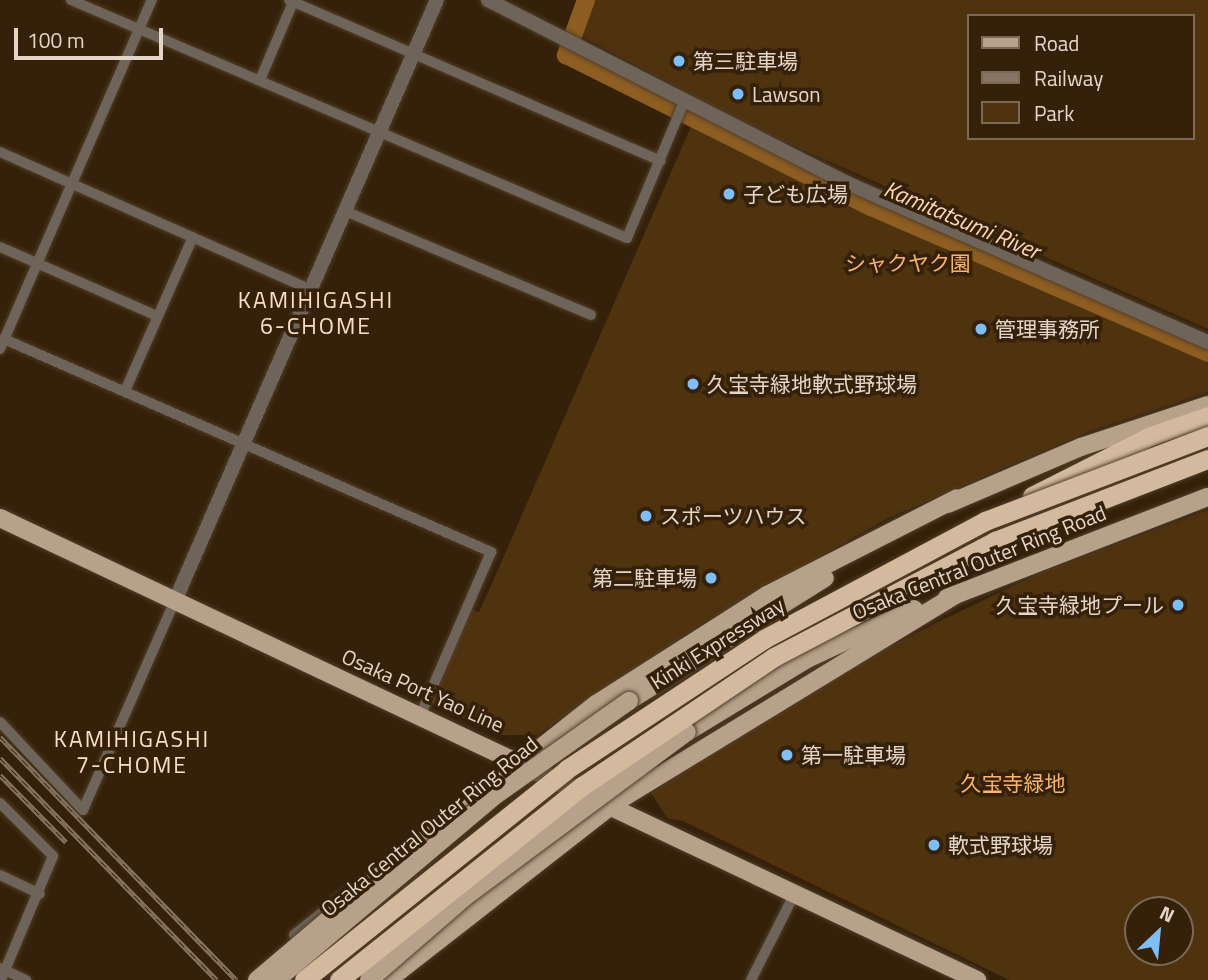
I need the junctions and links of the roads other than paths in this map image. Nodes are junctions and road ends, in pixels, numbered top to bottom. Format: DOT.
graph roads {
  1 [pos="71,0"];
  2 [pos="152,0"];
  3 [pos="438,0"];
  4 [pos="488,0"];
  5 [pos="292,1"];
  6 [pos="139,30"];
  7 [pos="413,54"];
  8 [pos="260,80"];
  9 [pos="684,102"];
  10 [pos="379,129"];
  11 [pos="0,152"];
  12 [pos="661,161"];
  13 [pos="72,184"];
  14 [pos="345,211"];
  15 [pos="192,237"];
  16 [pos="0,247"];
  17 [pos="37,264"];
  18 [pos="312,290"];
  19 [pos="591,315"];
  20 [pos="157,316"];
  21 [pos="1208,342"];
  22 [pos="2,344"];
  23 [pos="125,391"];
  24 [pos="1208,405"];
  25 [pos="1208,416"];
  26 [pos="1208,436"];
  27 [pos="245,445"];
  28 [pos="1208,459"];
  29 [pos="1208,497"];
  30 [pos="957,498"];
  31 [pos="0,518"];
  32 [pos="985,521"];
  33 [pos="955,595"];
  34 [pos="174,603"];
  35 [pos="421,714"];
  36 [pos="0,722"];
  37 [pos="522,760"];
  38 [pos="0,803"];
  39 [pos="613,804"];
  40 [pos="460,810"];
  41 [pos="0,875"];
  42 [pos="519,876"];
  43 [pos="796,891"];
  44 [pos="40,894"];
  45 [pos="2,973"];
  46 [pos="26,980"];
  47 [pos="257,980"];
  48 [pos="275,980"];
  49 [pos="304,980"];
  50 [pos="337,980"];
  51 [pos="369,980"];
  52 [pos="388,980"];
  53 [pos="397,980"];
  54 [pos="751,980"];
  55 [pos="976,980"];
  1 -- 6 [label="street"];
  2 -- 6 [label="street"];
  3 -- 7 [label="street"];
  4 -- 9 [label="street"];
  5 -- 7 [label="street"];
  5 -- 8 [label="street"];
  6 -- 8 [label="street"];
  6 -- 13 [label="street"];
  7 -- 10 [label="street"];
  7 -- 12 [label="street"];
  8 -- 10 [label="street"];
  9 -- 12 [label="street"];
  9 -- 21 [label="street"];
  10 -- 12 [label="street"];
  10 -- 14 [label="street"];
  11 -- 13 [label="street"];
  13 -- 15 [label="street"];
  13 -- 17 [label="street"];
  14 -- 18 [label="street"];
  14 -- 19 [label="street"];
  15 -- 18 [label="street"];
  15 -- 20 [label="street"];
  16 -- 17 [label="street"];
  17 -- 20 [label="street"];
  17 -- 22 [label="street"];
  18 -- 27 [label="street"];
  20 -- 23 [label="street"];
  22 -- 23 [label="street"];
  23 -- 27 [label="street"];
  24 -- 30 [label="main road, Osaka Central Outer Ring Road"];
  25 -- 32 [label="highway, bridge"];
  26 -- 32 [label="highway, Kinki Expressway, bridge"];
  27 -- 34 [label="street"];
  27 -- 35 [label="street"];
  28 -- 50 [label="highway, Kinki Expressway, bridge"];
  29 -- 33 [label="main road, Osaka Central Outer Ring Road"];
  30 -- 37 [label="main road"];
  30 -- 48 [label="main road, Osaka Central Outer Ring Road, bridge"];
  31 -- 34 [label="main road, Osaka Port Yao Line"];
  32 -- 49 [label="highway, Kinki Expressway, bridge"];
  33 -- 39 [label="main road"];
  33 -- 51 [label="main road, Osaka Central Outer Ring Road, bridge"];
  34 -- 35 [label="main road, Osaka Port Yao Line"];
  34 -- 36 [label="street"];
  35 -- 37 [label="main road, Osaka Port Yao Line"];
  37 -- 39 [label="main road, Osaka Port Yao Line"];
  37 -- 40 [label="main road"];
  38 -- 44 [label="street"];
  39 -- 42 [label="main road"];
  39 -- 43 [label="main road, Osaka Port Yao Line"];
  40 -- 47 [label="main road, bridge"];
  40 -- 50 [label="street"];
  41 -- 44 [label="street"];
  42 -- 52 [label="main road"];
  42 -- 53 [label="street"];
  43 -- 54 [label="street"];
  43 -- 55 [label="main road, Osaka Port Yao Line"];
  44 -- 45 [label="street"];
  45 -- 46 [label="street"];
}
